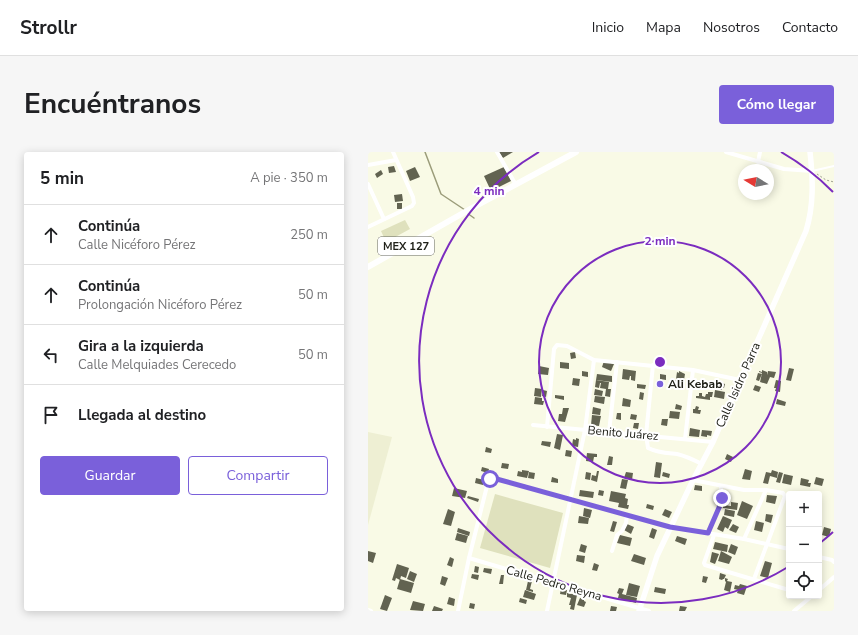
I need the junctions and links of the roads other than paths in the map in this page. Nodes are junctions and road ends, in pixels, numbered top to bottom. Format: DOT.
graph roads {
  1 [pos="393,152"];
  2 [pos="497,152"];
  3 [pos="576,152"];
  4 [pos="726,152"];
  5 [pos="760,152"];
  6 [pos="810,152"];
  7 [pos="396,160"];
  8 [pos="758,162"];
  9 [pos="368,165"];
  10 [pos="834,166"];
  11 [pos="812,171"];
  12 [pos="368,184"];
  13 [pos="516,185"];
  14 [pos="384,219"];
  15 [pos="368,227"];
  16 [pos="368,267"];
  17 [pos="594,360"];
  18 [pos="617,362"];
  19 [pos="653,365"];
  20 [pos="693,370"];
  21 [pos="740,380"];
  22 [pos="532,425"];
  23 [pos="547,427"];
  24 [pos="585,430"];
  25 [pos="609,432"];
  26 [pos="646,436"];
  27 [pos="685,439"];
  28 [pos="713,442"];
  29 [pos="702,464"];
  30 [pos="692,480"];
  31 [pos="720,486"];
  32 [pos="766,490"];
  33 [pos="570,500"];
  34 [pos="627,515"];
  35 [pos="670,527"];
  36 [pos="708,533"];
  37 [pos="714,535"];
  38 [pos="744,539"];
  39 [pos="768,543"];
  40 [pos="786,548"];
  41 [pos="612,551"];
  42 [pos="469,558"];
  43 [pos="822,558"];
  44 [pos="834,562"];
  45 [pos="834,577"];
  46 [pos="754,579"];
  47 [pos="553,584"];
  48 [pos="822,587"];
  49 [pos="786,589"];
  50 [pos="808,599"];
  51 [pos="639,609"];
  52 [pos="368,610"];
  53 [pos="371,611"];
  54 [pos="458,611"];
  55 [pos="547,611"];
  56 [pos="649,611"];
  57 [pos="794,611"];
  1 -- 7 [label="street"];
  2 -- 13 [label="street"];
  3 -- 13 [label="main road, MEX 127"];
  4 -- 8 [label="street"];
  5 -- 8 [label="street"];
  6 -- 11 [label="street, Calle Isidro Parra"];
  7 -- 9 [label="street"];
  7 -- 14 [label="street"];
  8 -- 11 [label="street"];
  10 -- 11 [label="lane"];
  11 -- 21 [label="street, Calle Isidro Parra"];
  12 -- 14 [label="street"];
  13 -- 16 [label="main road, MEX 127"];
  14 -- 15 [label="street"];
  17 -- 18 [label="street"];
  17 -- 23 [label="street"];
  17 -- 24 [label="street"];
  18 -- 19 [label="street"];
  18 -- 25 [label="street"];
  19 -- 20 [label="street"];
  19 -- 26 [label="street"];
  20 -- 21 [label="street"];
  20 -- 27 [label="street"];
  21 -- 28 [label="street, Calle Isidro Parra"];
  22 -- 23 [label="street, Benito Juárez"];
  23 -- 24 [label="street, Benito Juárez"];
  24 -- 25 [label="street, Benito Juárez"];
  24 -- 33 [label="street"];
  25 -- 26 [label="street, Benito Juárez"];
  26 -- 27 [label="street, Benito Juárez"];
  26 -- 29 [label="street"];
  27 -- 28 [label="street, Benito Juárez"];
  28 -- 29 [label="street, Calle Isidro Parra"];
  29 -- 30 [label="street, Calle Isidro Parra"];
  30 -- 31 [label="street"];
  30 -- 35 [label="street, Calle Isidro Parra"];
  31 -- 32 [label="street"];
  31 -- 36 [label="street"];
  32 -- 38 [label="street"];
  32 -- 39 [label="street"];
  33 -- 34 [label="street"];
  33 -- 42 [label="street"];
  33 -- 47 [label="street"];
  34 -- 35 [label="street"];
  34 -- 41 [label="street"];
  35 -- 36 [label="street"];
  35 -- 51 [label="street, Calle Isidro Parra"];
  36 -- 37 [label="street"];
  37 -- 38 [label="street"];
  37 -- 46 [label="street"];
  38 -- 39 [label="street"];
  39 -- 40 [label="street"];
  39 -- 46 [label="street"];
  42 -- 47 [label="street, Calle Pedro Reyna"];
  42 -- 54 [label="street"];
  43 -- 44 [label="street"];
  45 -- 48 [label="street"];
  46 -- 49 [label="street"];
  47 -- 51 [label="street, Calle Pedro Reyna"];
  47 -- 55 [label="street"];
  50 -- 57 [label="street"];
  51 -- 56 [label="street, Calle Pedro Reyna"];
  52 -- 53 [label="street"];
}
